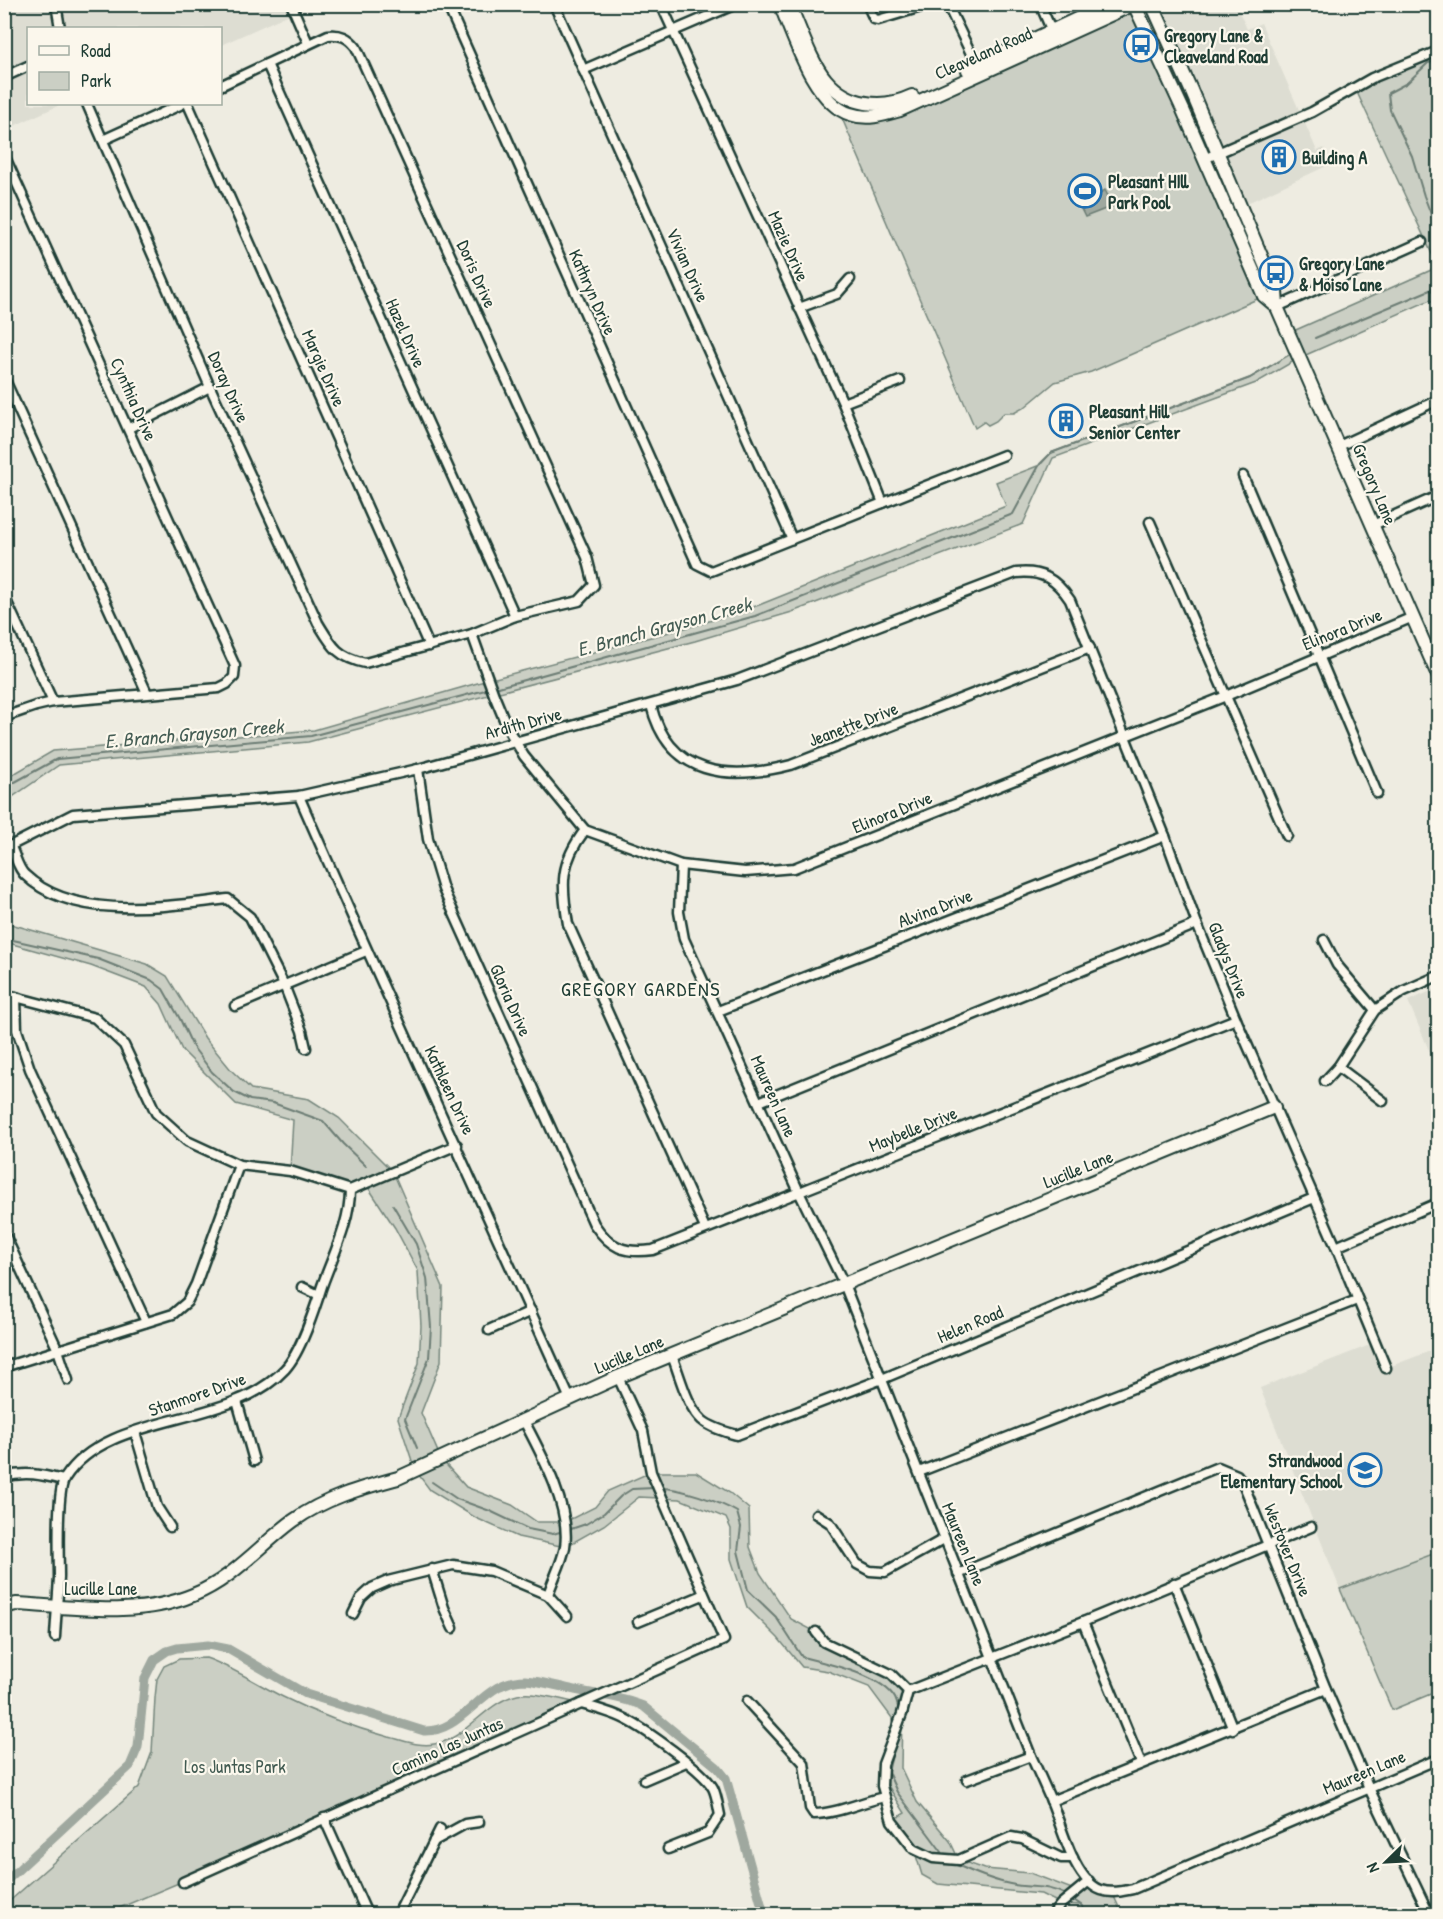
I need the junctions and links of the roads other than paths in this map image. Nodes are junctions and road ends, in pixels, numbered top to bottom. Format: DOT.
graph roads {
  1 [pos="56,4"];
  2 [pos="291,4"];
  3 [pos="447,4"];
  4 [pos="554,4"];
  5 [pos="661,4"];
  6 [pos="736,4"];
  7 [pos="780,4"];
  8 [pos="789,4"];
  9 [pos="867,4"];
  10 [pos="931,4"];
  11 [pos="947,4"];
  12 [pos="1040,4"];
  13 [pos="1109,4"];
  14 [pos="1134,4"];
  15 [pos="1152,4"];
  16 [pos="60,27"];
  17 [pos="673,31"];
  18 [pos="1054,36"];
  19 [pos="308,43"];
  20 [pos="1438,51"];
  21 [pos="267,64"];
  22 [pos="27,66"];
  23 [pos="976,66"];
  24 [pos="583,70"];
  25 [pos="4,77"];
  26 [pos="222,85"];
  27 [pos="846,96"];
  28 [pos="87,105"];
  29 [pos="180,105"];
  30 [pos="188,105"];
  31 [pos="838,109"];
  32 [pos="103,140"];
  33 [pos="1218,153"];
  34 [pos="4,155"];
  35 [pos="1204,159"];
  36 [pos="1422,242"];
  37 [pos="850,279"];
  38 [pos="1277,307"];
  39 [pos="799,308"];
  40 [pos="4,378"];
  41 [pos="900,381"];
  42 [pos="210,387"];
  43 [pos="1438,400"];
  44 [pos="843,403"];
  45 [pos="129,428"];
  46 [pos="1339,446"];
  47 [pos="1005,455"];
  48 [pos="1243,476"];
  49 [pos="1438,496"];
  50 [pos="883,503"];
  51 [pos="1150,522"];
  52 [pos="1373,525"];
  53 [pos="792,539"];
  54 [pos="1038,573"];
  55 [pos="4,596"];
  56 [pos="515,616"];
  57 [pos="1413,617"];
  58 [pos="472,634"];
  59 [pos="429,646"];
  60 [pos="1090,648"];
  61 [pos="1434,656"];
  62 [pos="1318,657"];
  63 [pos="1438,675"];
  64 [pos="147,693"];
  65 [pos="1226,696"];
  66 [pos="53,702"];
  67 [pos="651,705"];
  68 [pos="4,717"];
  69 [pos="1124,737"];
  70 [pos="515,742"];
  71 [pos="418,769"];
  72 [pos="1377,793"];
  73 [pos="299,796"];
  74 [pos="585,830"];
  75 [pos="1165,836"];
  76 [pos="1287,836"];
  77 [pos="8,848"];
  78 [pos="681,865"];
  79 [pos="1197,924"];
  80 [pos="1324,940"];
  81 [pos="366,951"];
  82 [pos="1438,976"];
  83 [pos="284,985"];
  84 [pos="4,994"];
  85 [pos="16,997"];
  86 [pos="235,1006"];
  87 [pos="1375,1010"];
  88 [pos="718,1011"];
  89 [pos="1236,1019"];
  90 [pos="306,1048"];
  91 [pos="1338,1067"];
  92 [pos="1325,1081"];
  93 [pos="1383,1101"];
  94 [pos="759,1102"];
  95 [pos="1274,1107"];
  96 [pos="457,1145"];
  97 [pos="239,1165"];
  98 [pos="350,1190"];
  99 [pos="799,1192"];
  100 [pos="1314,1198"];
  101 [pos="1438,1203"];
  102 [pos="705,1228"];
  103 [pos="4,1233"];
  104 [pos="603,1236"];
  105 [pos="1336,1247"];
  106 [pos="844,1284"];
  107 [pos="302,1287"];
  108 [pos="319,1295"];
  109 [pos="1357,1300"];
  110 [pos="531,1311"];
  111 [pos="146,1322"];
  112 [pos="489,1330"];
  113 [pos="58,1350"];
  114 [pos="672,1356"];
  115 [pos="4,1367"];
  116 [pos="1386,1368"];
  117 [pos="618,1377"];
  118 [pos="882,1379"];
  119 [pos="68,1380"];
  120 [pos="570,1399"];
  121 [pos="237,1401"];
  122 [pos="524,1421"];
  123 [pos="135,1432"];
  124 [pos="254,1461"];
  125 [pos="918,1472"];
  126 [pos="4,1478"];
  127 [pos="63,1480"];
  128 [pos="816,1514"];
  129 [pos="170,1527"];
  130 [pos="1311,1527"];
  131 [pos="944,1539"];
  132 [pos="1267,1544"];
  133 [pos="432,1569"];
  134 [pos="958,1574"];
  135 [pos="1174,1583"];
  136 [pos="703,1594"];
  137 [pos="548,1595"];
  138 [pos="57,1606"];
  139 [pos="4,1607"];
  140 [pos="352,1614"];
  141 [pos="567,1616"];
  142 [pos="638,1622"];
  143 [pos="1083,1622"];
  144 [pos="453,1628"];
  145 [pos="816,1632"];
  146 [pos="55,1637"];
  147 [pos="993,1658"];
  148 [pos="1326,1689"];
  149 [pos="908,1691"];
  150 [pos="747,1701"];
  151 [pos="585,1702"];
  152 [pos="1233,1728"];
  153 [pos="1030,1756"];
  154 [pos="1438,1759"];
  155 [pos="686,1762"];
  156 [pos="1141,1764"];
  157 [pos="644,1780"];
  158 [pos="967,1780"];
  159 [pos="1369,1788"];
  160 [pos="884,1797"];
  161 [pos="1051,1801"];
  162 [pos="324,1818"];
  163 [pos="479,1822"];
  164 [pos="440,1829"];
  165 [pos="434,1841"];
  166 [pos="668,1849"];
  167 [pos="1073,1858"];
  168 [pos="1089,1881"];
  169 [pos="183,1882"];
  170 [pos="1438,1909"];
  171 [pos="367,1914"];
  172 [pos="398,1914"];
  173 [pos="1053,1914"];
  174 [pos="1428,1914"];
  1 -- 16 [label="street"];
  2 -- 19 [label="street"];
  3 -- 53 [label="street, Kathryn Drive"];
  4 -- 24 [label="street, Vivian Drive"];
  5 -- 17 [label="street, Mazie Drive"];
  6 -- 17 [label="street"];
  7 -- 31 [label="street"];
  8 -- 27 [label="street"];
  9 -- 10 [label="street"];
  11 -- 23 [label="street"];
  12 -- 18 [label="street"];
  13 -- 18 [label="street, Cleaveland Road"];
  14 -- 18 [label="street, Cleaveland Road"];
  14 -- 35 [label="street, Gregory Lane"];
  15 -- 33 [label="street, Gregory Lane"];
  17 -- 24 [label="street"];
  17 -- 39 [label="street, Mazie Drive"];
  18 -- 23 [label="street, Cleaveland Road"];
  18 -- 31 [label="street, Cleaveland Road"];
  19 -- 21 [label="street"];
  19 -- 56 [label="street, Doris Drive"];
  20 -- 33 [label="street"];
  21 -- 26 [label="street"];
  21 -- 56 [label="street, Hazel Drive"];
  22 -- 25 [label="street"];
  23 -- 27 [label="street, Cleaveland Road"];
  24 -- 53 [label="street, Vivian Drive"];
  27 -- 31 [label="street"];
  28 -- 32 [label="street, Doray Drive"];
  29 -- 32 [label="street"];
  30 -- 59 [label="street, Margie Drive"];
  32 -- 42 [label="street, Doray Drive"];
  33 -- 35 [label="street"];
  33 -- 38 [label="street, Gregory Lane"];
  34 -- 45 [label="street, Cynthia Drive"];
  35 -- 38 [label="street, Gregory Lane"];
  36 -- 38 [label="street"];
  37 -- 39 [label="street"];
  38 -- 46 [label="street, Gregory Lane"];
  39 -- 44 [label="street, Mazie Drive"];
  40 -- 64 [label="street"];
  41 -- 44 [label="street"];
  42 -- 45 [label="street"];
  42 -- 59 [label="street, Doray Drive"];
  43 -- 46 [label="street"];
  44 -- 50 [label="street, Mazie Drive"];
  45 -- 64 [label="street, Cynthia Drive"];
  46 -- 52 [label="street, Gregory Lane"];
  47 -- 50 [label="street"];
  48 -- 62 [label="street"];
  49 -- 52 [label="street"];
  50 -- 53 [label="street"];
  51 -- 65 [label="street"];
  52 -- 57 [label="street, Gregory Lane"];
  54 -- 60 [label="street, Gladys Drive"];
  54 -- 67 [label="street, Ardith Drive"];
  55 -- 66 [label="street"];
  56 -- 58 [label="street"];
  57 -- 61 [label="street, Gregory Lane"];
  57 -- 62 [label="street, Elinora Drive"];
  58 -- 59 [label="street"];
  58 -- 70 [label="street"];
  60 -- 67 [label="street, Jeanette Drive"];
  60 -- 69 [label="street, Gladys Drive"];
  61 -- 63 [label="street, Gregory Lane"];
  62 -- 65 [label="street, Elinora Drive"];
  62 -- 72 [label="street"];
  64 -- 66 [label="street"];
  65 -- 69 [label="street, Elinora Drive"];
  65 -- 76 [label="street"];
  66 -- 68 [label="street"];
  67 -- 70 [label="street, Ardith Drive"];
  69 -- 75 [label="street, Gladys Drive"];
  69 -- 78 [label="street, Elinora Drive"];
  70 -- 71 [label="street, Ardith Drive"];
  70 -- 74 [label="street"];
  71 -- 73 [label="street, Ardith Drive"];
  71 -- 104 [label="street, Gloria Drive"];
  73 -- 77 [label="street, Ardith Drive"];
  73 -- 81 [label="street, Kathleen Drive"];
  74 -- 78 [label="street, Elinora Drive"];
  74 -- 102 [label="street"];
  75 -- 79 [label="street, Gladys Drive"];
  75 -- 88 [label="street, Alvina Drive"];
  77 -- 83 [label="street"];
  78 -- 88 [label="street, Maureen Lane"];
  79 -- 89 [label="street, Gladys Drive"];
  79 -- 94 [label="street"];
  80 -- 87 [label="street"];
  81 -- 83 [label="street"];
  81 -- 96 [label="street, Kathleen Drive"];
  82 -- 87 [label="street"];
  83 -- 86 [label="street"];
  83 -- 90 [label="street"];
  84 -- 85 [label="street"];
  85 -- 97 [label="street"];
  85 -- 111 [label="street"];
  87 -- 91 [label="street"];
  88 -- 94 [label="street, Maureen Lane"];
  89 -- 95 [label="street, Gladys Drive"];
  89 -- 99 [label="street, Maybelle Drive"];
  91 -- 92 [label="street"];
  91 -- 93 [label="street"];
  94 -- 99 [label="street, Maureen Lane"];
  95 -- 100 [label="street, Gladys Drive"];
  95 -- 106 [label="street, Lucille Lane"];
  96 -- 98 [label="street"];
  96 -- 110 [label="street, Kathleen Drive"];
  97 -- 98 [label="street"];
  97 -- 111 [label="street"];
  98 -- 108 [label="street, Stanmore Drive"];
  99 -- 102 [label="street, Maybelle Drive"];
  99 -- 106 [label="street, Maureen Lane"];
  100 -- 105 [label="street, Gladys Drive"];
  100 -- 118 [label="street, Helen Road"];
  101 -- 105 [label="street"];
  102 -- 104 [label="street, Maybelle Drive"];
  103 -- 113 [label="street"];
  105 -- 109 [label="street, Gladys Drive"];
  106 -- 114 [label="street, Lucille Lane"];
  106 -- 118 [label="street, Maureen Lane"];
  107 -- 108 [label="street"];
  108 -- 121 [label="street, Stanmore Drive"];
  109 -- 116 [label="street, Gladys Drive"];
  109 -- 125 [label="street"];
  110 -- 112 [label="street"];
  110 -- 120 [label="street, Kathleen Drive"];
  111 -- 113 [label="street"];
  113 -- 115 [label="street"];
  113 -- 119 [label="street"];
  114 -- 117 [label="street, Lucille Lane"];
  114 -- 118 [label="street, Helen Road"];
  117 -- 120 [label="street, Lucille Lane"];
  117 -- 136 [label="street"];
  118 -- 125 [label="street, Maureen Lane"];
  120 -- 122 [label="street, Lucille Lane"];
  121 -- 123 [label="street, Stanmore Drive"];
  121 -- 124 [label="street"];
  122 -- 137 [label="street"];
  122 -- 138 [label="street, Lucille Lane"];
  123 -- 127 [label="street, Stanmore Drive"];
  123 -- 129 [label="street"];
  125 -- 131 [label="street, Maureen Lane"];
  126 -- 127 [label="street"];
  127 -- 138 [label="street"];
  128 -- 131 [label="street"];
  130 -- 132 [label="street"];
  131 -- 134 [label="street, Maureen Lane"];
  132 -- 134 [label="street, Westover Drive"];
  132 -- 135 [label="street"];
  132 -- 148 [label="street, Westover Drive"];
  133 -- 137 [label="street"];
  133 -- 140 [label="street"];
  133 -- 144 [label="street"];
  134 -- 147 [label="street, Maureen Lane"];
  135 -- 143 [label="street"];
  135 -- 152 [label="street"];
  136 -- 142 [label="street"];
  136 -- 151 [label="street, Camino Las Juntas"];
  137 -- 141 [label="street"];
  138 -- 139 [label="street, Lucille Lane"];
  138 -- 146 [label="street"];
  143 -- 147 [label="street"];
  143 -- 156 [label="street"];
  145 -- 149 [label="street"];
  147 -- 149 [label="street"];
  147 -- 153 [label="street, Maureen Lane"];
  148 -- 152 [label="street"];
  148 -- 159 [label="street, Westover Drive"];
  149 -- 160 [label="street"];
  150 -- 160 [label="street"];
  151 -- 155 [label="street"];
  151 -- 162 [label="street, Camino Las Juntas"];
  152 -- 156 [label="street"];
  153 -- 158 [label="street"];
  153 -- 161 [label="street, Maureen Lane"];
  154 -- 159 [label="street, Maureen Lane"];
  155 -- 157 [label="street"];
  155 -- 166 [label="street"];
  156 -- 161 [label="street"];
  159 -- 168 [label="street, Maureen Lane"];
  159 -- 174 [label="street, Westover Drive"];
  160 -- 167 [label="street"];
  161 -- 167 [label="street, Maureen Lane"];
  162 -- 169 [label="street, Camino Las Juntas"];
  162 -- 171 [label="street"];
  163 -- 165 [label="street"];
  164 -- 165 [label="street"];
  165 -- 172 [label="street"];
  167 -- 168 [label="street, Maureen Lane"];
  168 -- 173 [label="street"];
  170 -- 174 [label="street"];
}
